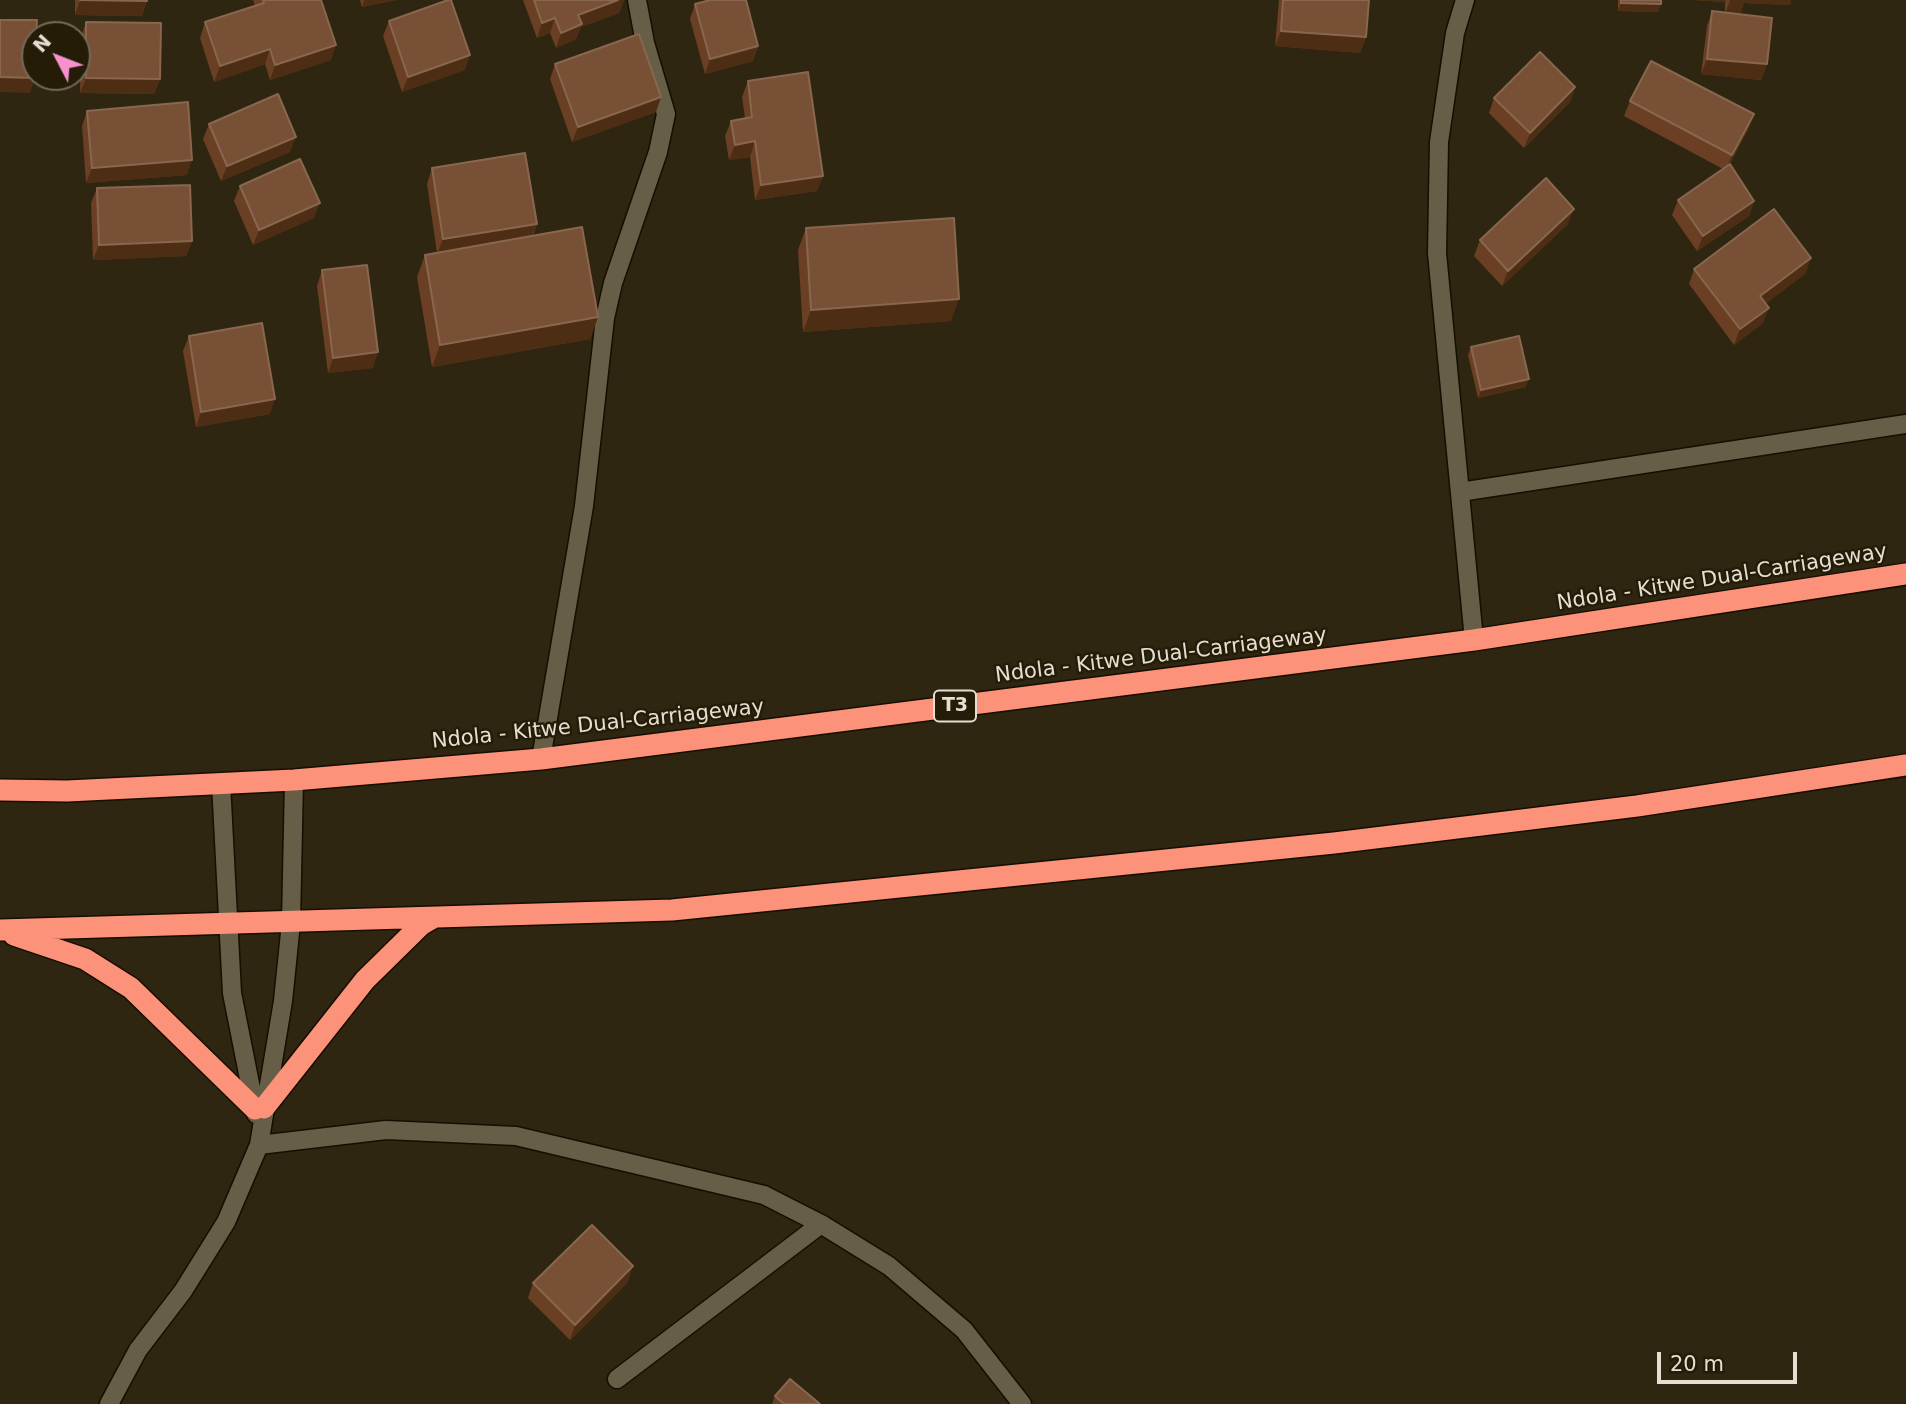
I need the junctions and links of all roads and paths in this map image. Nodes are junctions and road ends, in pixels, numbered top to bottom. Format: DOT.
graph roads {
  1 [pos="638,0"];
  2 [pos="1465,0"];
  3 [pos="1906,424"];
  4 [pos="1460,492"];
  5 [pos="1906,574"];
  6 [pos="1474,640"];
  7 [pos="541,759"];
  8 [pos="1906,765"];
  9 [pos="294,779"];
  10 [pos="221,783"];
  11 [pos="0,790"];
  12 [pos="433,918"];
  13 [pos="227,923"];
  14 [pos="291,923"];
  15 [pos="0,930"];
  16 [pos="260,1109"];
  17 [pos="259,1138"];
  18 [pos="821,1224"];
  19 [pos="617,1379"];
  20 [pos="109,1404"];
  21 [pos="1023,1404"];
  1 -- 7 [label="street"];
  2 -- 4 [label="street"];
  3 -- 4 [label="street"];
  4 -- 6 [label="street"];
  5 -- 6 [label="highway, Ndola - Kitwe Dual-Carriageway / T3"];
  6 -- 7 [label="highway, Ndola - Kitwe Dual-Carriageway / T3"];
  7 -- 9 [label="highway, Ndola - Kitwe Dual-Carriageway / T3"];
  8 -- 12 [label="highway"];
  9 -- 10 [label="highway, Ndola - Kitwe Dual-Carriageway / T3"];
  9 -- 14 [label="street"];
  10 -- 11 [label="highway, Ndola - Kitwe Dual-Carriageway / T3"];
  10 -- 13 [label="street"];
  12 -- 14 [label="highway"];
  12 -- 16 [label="highway"];
  13 -- 14 [label="highway"];
  13 -- 15 [label="highway"];
  13 -- 16 [label="street"];
  14 -- 16 [label="street"];
  15 -- 16 [label="highway"];
  16 -- 17 [label="street"];
  17 -- 18 [label="street"];
  17 -- 20 [label="street"];
  18 -- 19 [label="street"];
  18 -- 21 [label="street"];
}
